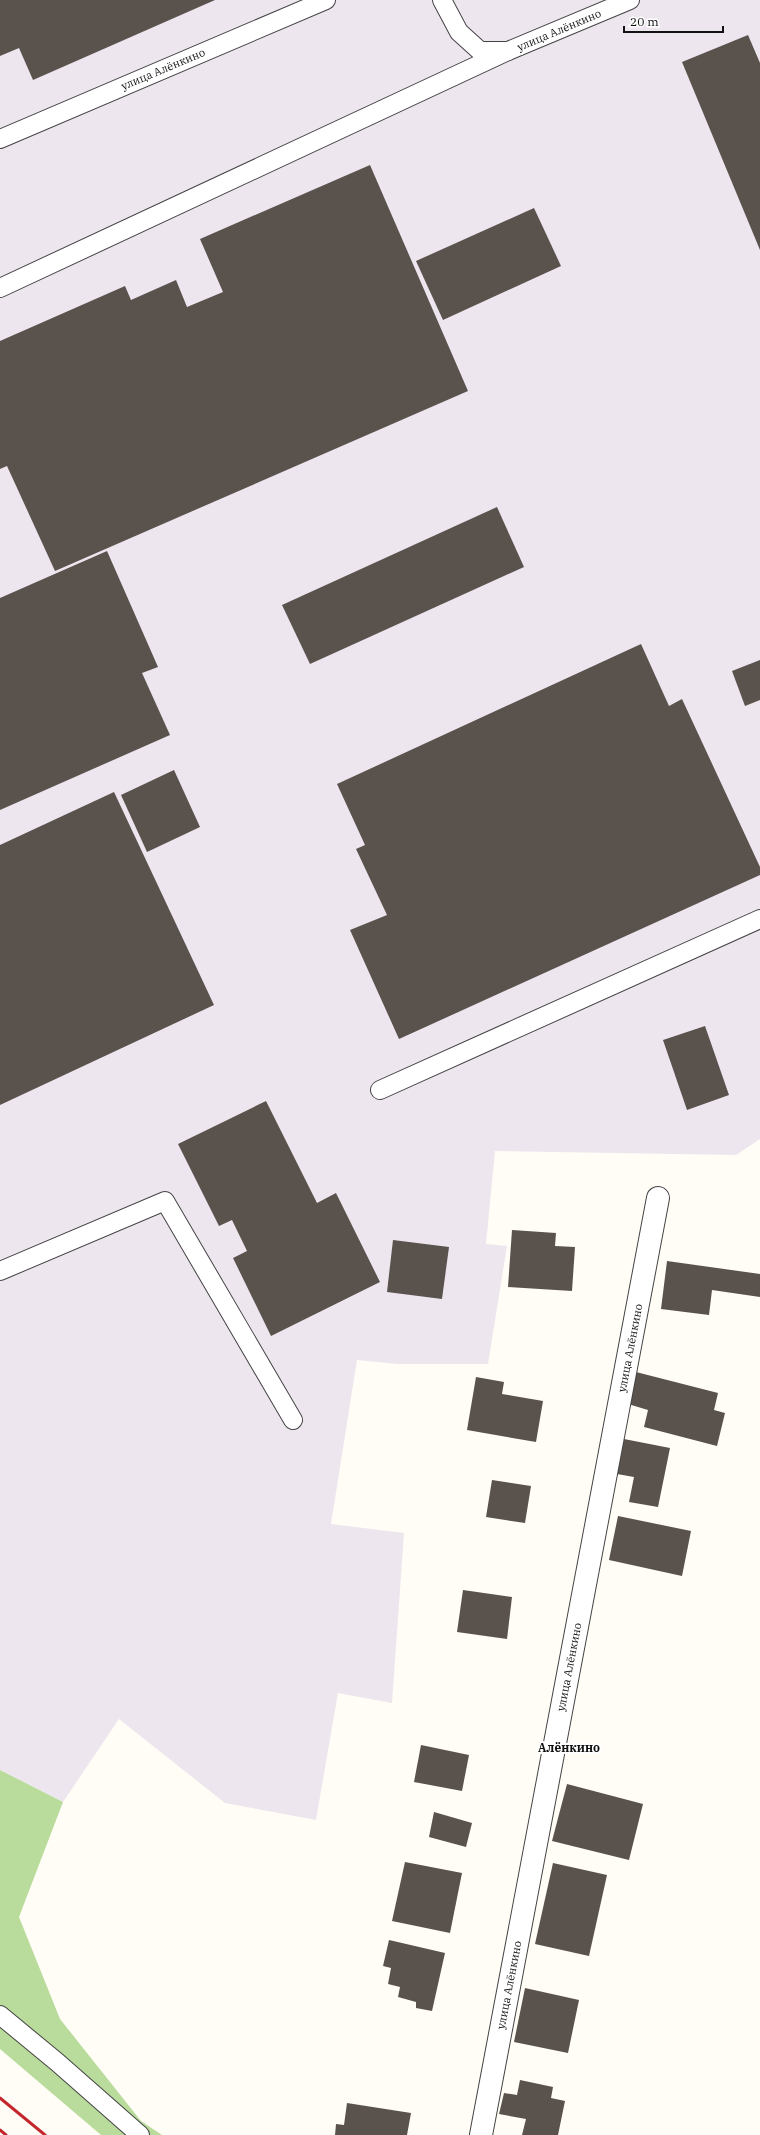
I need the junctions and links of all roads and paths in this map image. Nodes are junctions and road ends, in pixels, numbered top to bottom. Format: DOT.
graph roads {
  1 [pos="326,0"];
  2 [pos="442,0"];
  3 [pos="630,0"];
  4 [pos="508,51"];
  5 [pos="0,139"];
  6 [pos="0,288"];
  7 [pos="760,919"];
  8 [pos="380,1090"];
  9 [pos="658,1198"];
  10 [pos="0,1271"];
  11 [pos="293,1420"];
  12 [pos="0,2016"];
  13 [pos="140,2135"];
  14 [pos="481,2135"];
  1 -- 5 [label="lane, улица Алёнкино"];
  2 -- 4 [label="lane, улица Алёнкино"];
  3 -- 4 [label="lane, улица Алёнкино"];
  4 -- 6 [label="lane"];
  7 -- 8 [label="lane"];
  9 -- 14 [label="street, улица Алёнкино"];
  10 -- 11 [label="lane"];
  12 -- 13 [label="lane"];
}
